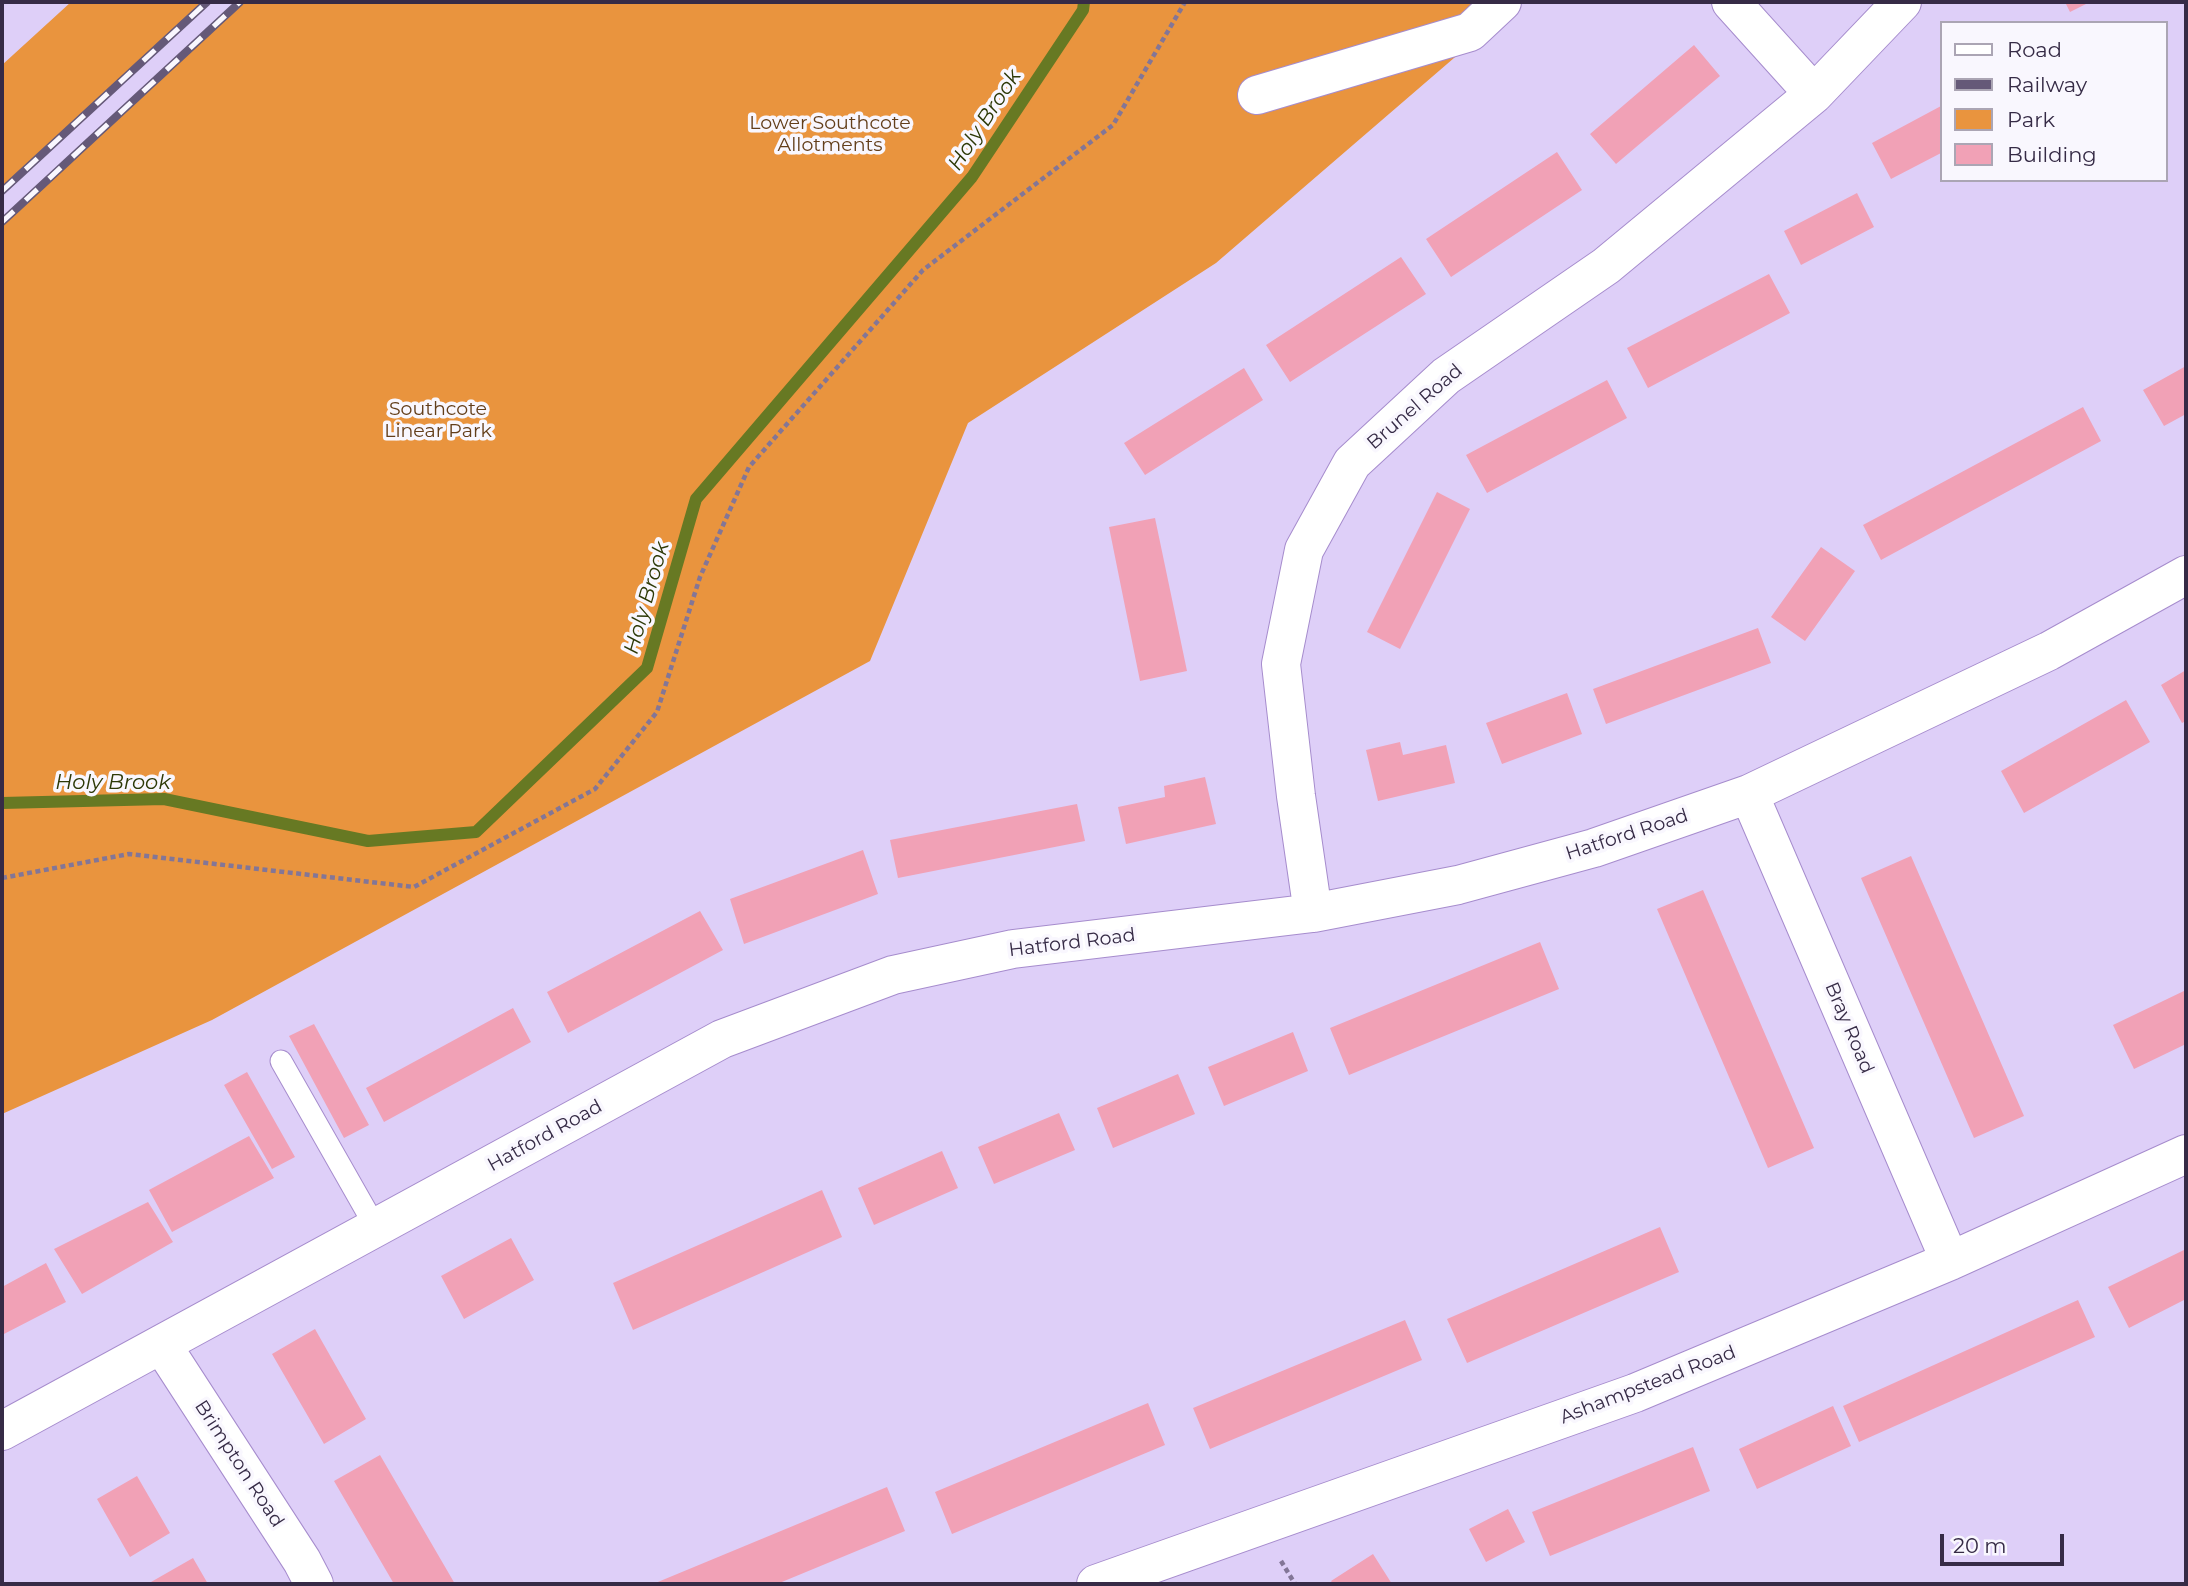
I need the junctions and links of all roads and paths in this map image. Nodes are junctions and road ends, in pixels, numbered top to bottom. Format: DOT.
graph roads {
  1 [pos="1185,2"];
  2 [pos="1502,2"];
  3 [pos="1731,2"];
  4 [pos="1902,2"];
  5 [pos="1814,94"];
  6 [pos="1257,95"];
  7 [pos="2186,575"];
  8 [pos="1749,794"];
  9 [pos="2,878"];
  10 [pos="1313,913"];
  11 [pos="281,1060"];
  12 [pos="2186,1154"];
  13 [pos="376,1228"];
  14 [pos="1950,1261"];
  15 [pos="162,1345"];
  16 [pos="2,1431"];
  17 [pos="314,1584"];
  18 [pos="1096,1584"];
  1 -- 9 [label="path"];
  2 -- 6 [label="street"];
  3 -- 5 [label="street"];
  4 -- 5 [label="street, Brunel Road"];
  5 -- 10 [label="street, Brunel Road"];
  7 -- 8 [label="street, Hatford Road"];
  8 -- 10 [label="street, Hatford Road"];
  8 -- 14 [label="street, Bray Road"];
  10 -- 13 [label="street, Hatford Road"];
  11 -- 13 [label="lane"];
  12 -- 14 [label="street, Ashampstead Road"];
  13 -- 15 [label="street, Hatford Road"];
  14 -- 18 [label="street, Ashampstead Road"];
  15 -- 16 [label="street, Hatford Road"];
  15 -- 17 [label="street, Brimpton Road"];
}
